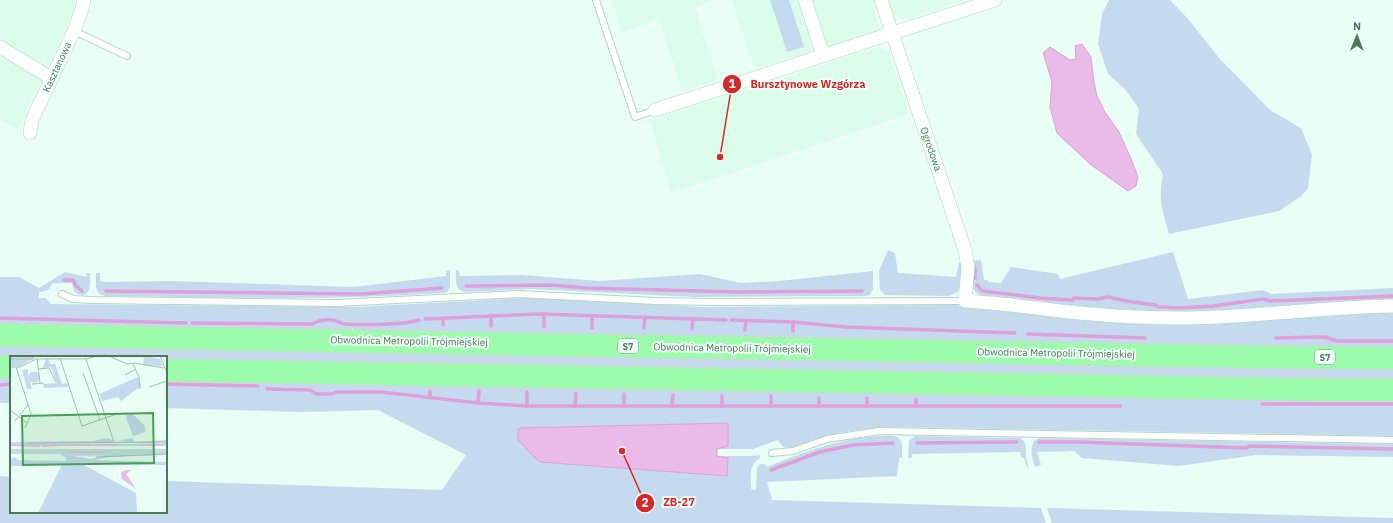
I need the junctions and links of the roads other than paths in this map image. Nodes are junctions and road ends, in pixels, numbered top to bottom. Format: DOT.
graph roads {
  1 [pos="84,0"];
  2 [pos="596,0"];
  3 [pos="805,0"];
  4 [pos="881,0"];
  5 [pos="995,0"];
  6 [pos="74,30"];
  7 [pos="892,33"];
  8 [pos="0,47"];
  9 [pos="823,55"];
  10 [pos="127,56"];
  11 [pos="51,78"];
  12 [pos="654,110"];
  13 [pos="30,133"];
  14 [pos="62,294"];
  15 [pos="965,301"];
  16 [pos="1393,306"];
  17 [pos="0,334"];
  18 [pos="1393,358"];
  19 [pos="167,370"];
  20 [pos="1393,390"];
  21 [pos="1393,440"];
  22 [pos="772,453"];
  1 -- 6 [label="street, Kasztanowa"];
  2 -- 12 [label="lane"];
  3 -- 9 [label="street"];
  4 -- 7 [label="street, Ogrodowa"];
  5 -- 7 [label="street"];
  6 -- 10 [label="lane"];
  6 -- 11 [label="street, Kasztanowa"];
  7 -- 9 [label="street"];
  7 -- 15 [label="street, Ogrodowa"];
  8 -- 11 [label="street"];
  9 -- 12 [label="street"];
  11 -- 13 [label="street, Kasztanowa"];
  14 -- 15 [label="lane"];
  15 -- 16 [label="street"];
  17 -- 18 [label="highway, Obwodnica Metropolii Trójmiejskiej / S7"];
  19 -- 20 [label="highway"];
  21 -- 22 [label="lane"];
}
